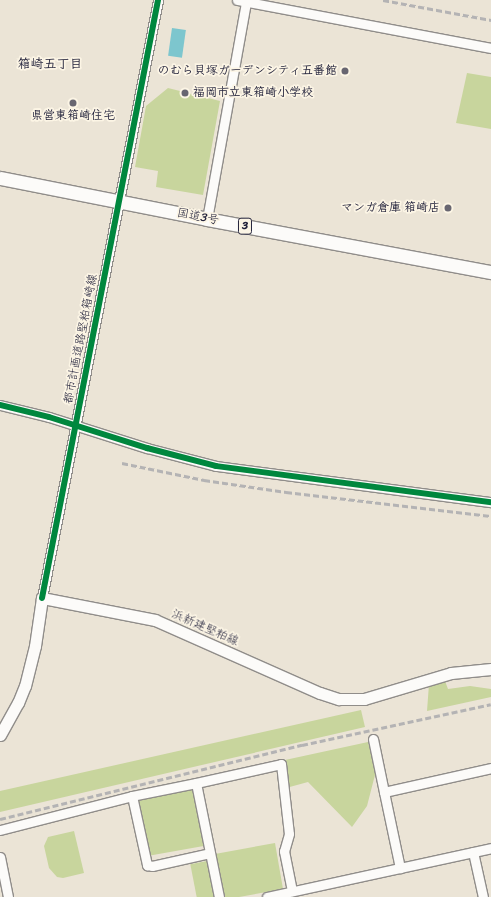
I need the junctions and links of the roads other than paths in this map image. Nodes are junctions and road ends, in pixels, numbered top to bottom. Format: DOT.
graph roads {
  1 [pos="158,0"];
  2 [pos="237,0"];
  3 [pos="246,2"];
  4 [pos="491,48"];
  5 [pos="0,178"];
  6 [pos="118,201"];
  7 [pos="207,219"];
  8 [pos="491,272"];
  9 [pos="0,405"];
  10 [pos="75,426"];
  11 [pos="491,502"];
  12 [pos="42,598"];
  13 [pos="491,669"];
  14 [pos="0,735"];
  15 [pos="373,739"];
  16 [pos="491,768"];
  17 [pos="196,783"];
  18 [pos="384,792"];
  19 [pos="132,796"];
  20 [pos="0,830"];
  21 [pos="491,848"];
  22 [pos="210,852"];
  23 [pos="473,852"];
  24 [pos="0,857"];
  25 [pos="400,868"];
  26 [pos="2,876"];
  27 [pos="312,887"];
  28 [pos="292,891"];
  29 [pos="8,897"];
  30 [pos="219,897"];
  31 [pos="267,897"];
  32 [pos="315,897"];
  33 [pos="483,897"];
  1 -- 6 [label="street, 都市計画道路堅粕箱崎線"];
  2 -- 3 [label="street"];
  3 -- 4 [label="street"];
  3 -- 7 [label="street"];
  5 -- 6 [label="highway, 国道3号 / 3"];
  6 -- 7 [label="highway, 国道3号 / 3"];
  6 -- 10 [label="street, 都市計画道路堅粕箱崎線"];
  7 -- 8 [label="highway, 国道3号 / 3"];
  9 -- 10 [label="street"];
  10 -- 11 [label="street"];
  10 -- 12 [label="street, 都市計画道路堅粕箱崎線"];
  12 -- 13 [label="main road, 浜新建堅粕線"];
  12 -- 14 [label="main road"];
  15 -- 18 [label="street"];
  16 -- 18 [label="street"];
  17 -- 19 [label="street"];
  17 -- 22 [label="street"];
  17 -- 28 [label="street"];
  18 -- 25 [label="street"];
  19 -- 20 [label="street"];
  19 -- 22 [label="street"];
  21 -- 23 [label="street"];
  22 -- 30 [label="street"];
  23 -- 25 [label="street"];
  23 -- 33 [label="street"];
  24 -- 26 [label="street"];
  25 -- 27 [label="street"];
  26 -- 29 [label="street"];
  27 -- 28 [label="street"];
  27 -- 32 [label="street"];
  28 -- 31 [label="street"];
}
